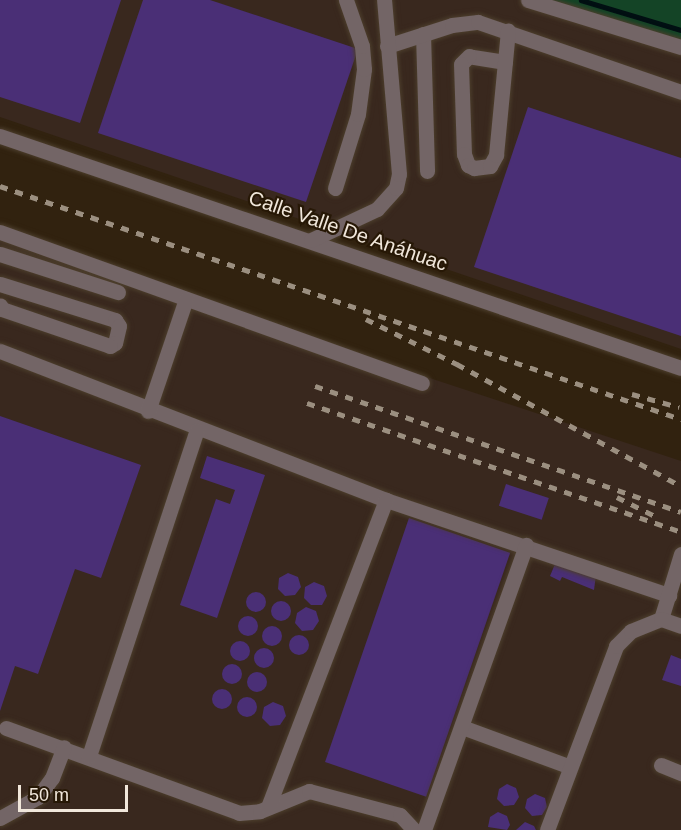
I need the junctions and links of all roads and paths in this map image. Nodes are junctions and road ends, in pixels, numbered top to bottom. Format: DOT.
graph roads {
  1 [pos="346,0"];
  2 [pos="384,0"];
  3 [pos="528,0"];
  4 [pos="508,31"];
  5 [pos="423,34"];
  6 [pos="387,46"];
  7 [pos="681,47"];
  8 [pos="505,62"];
  9 [pos="681,92"];
  10 [pos="0,136"];
  11 [pos="427,171"];
  12 [pos="334,188"];
  13 [pos="0,232"];
  14 [pos="311,240"];
  15 [pos="0,254"];
  16 [pos="2,284"];
  17 [pos="118,292"];
  18 [pos="186,299"];
  19 [pos="0,305"];
  20 [pos="0,351"];
  21 [pos="681,368"];
  22 [pos="422,382"];
  23 [pos="148,411"];
  24 [pos="197,430"];
  25 [pos="386,500"];
  26 [pos="526,545"];
  27 [pos="681,554"];
  28 [pos="669,595"];
  29 [pos="661,619"];
  30 [pos="681,626"];
  31 [pos="462,727"];
  32 [pos="6,728"];
  33 [pos="64,747"];
  34 [pos="89,756"];
  35 [pos="661,765"];
  36 [pos="568,766"];
  37 [pos="681,773"];
  38 [pos="268,807"];
  39 [pos="0,818"];
  40 [pos="414,830"];
  41 [pos="424,830"];
  42 [pos="547,830"];
  1 -- 12 [label="street"];
  2 -- 6 [label="street"];
  3 -- 7 [label="street"];
  4 -- 5 [label="street"];
  4 -- 8 [label="street"];
  4 -- 9 [label="street"];
  5 -- 6 [label="street"];
  5 -- 11 [label="street"];
  6 -- 14 [label="street"];
  8 -- 8 [label="street"];
  10 -- 14 [label="street, Calle Valle De Anáhuac"];
  13 -- 18 [label="street"];
  14 -- 21 [label="street, Calle Valle De Anáhuac"];
  15 -- 17 [label="street"];
  16 -- 19 [label="street"];
  16 -- 19 [label="street"];
  18 -- 22 [label="street"];
  18 -- 23 [label="street"];
  20 -- 23 [label="street"];
  23 -- 24 [label="street"];
  24 -- 25 [label="street"];
  24 -- 34 [label="street"];
  25 -- 26 [label="street"];
  25 -- 38 [label="street"];
  26 -- 28 [label="street"];
  26 -- 31 [label="street"];
  27 -- 28 [label="street"];
  28 -- 29 [label="street"];
  29 -- 30 [label="street"];
  29 -- 36 [label="street"];
  31 -- 36 [label="street"];
  31 -- 41 [label="street"];
  32 -- 33 [label="street"];
  33 -- 34 [label="street"];
  33 -- 39 [label="street"];
  34 -- 38 [label="street"];
  35 -- 37 [label="street"];
  36 -- 42 [label="street"];
  38 -- 40 [label="street"];
}
